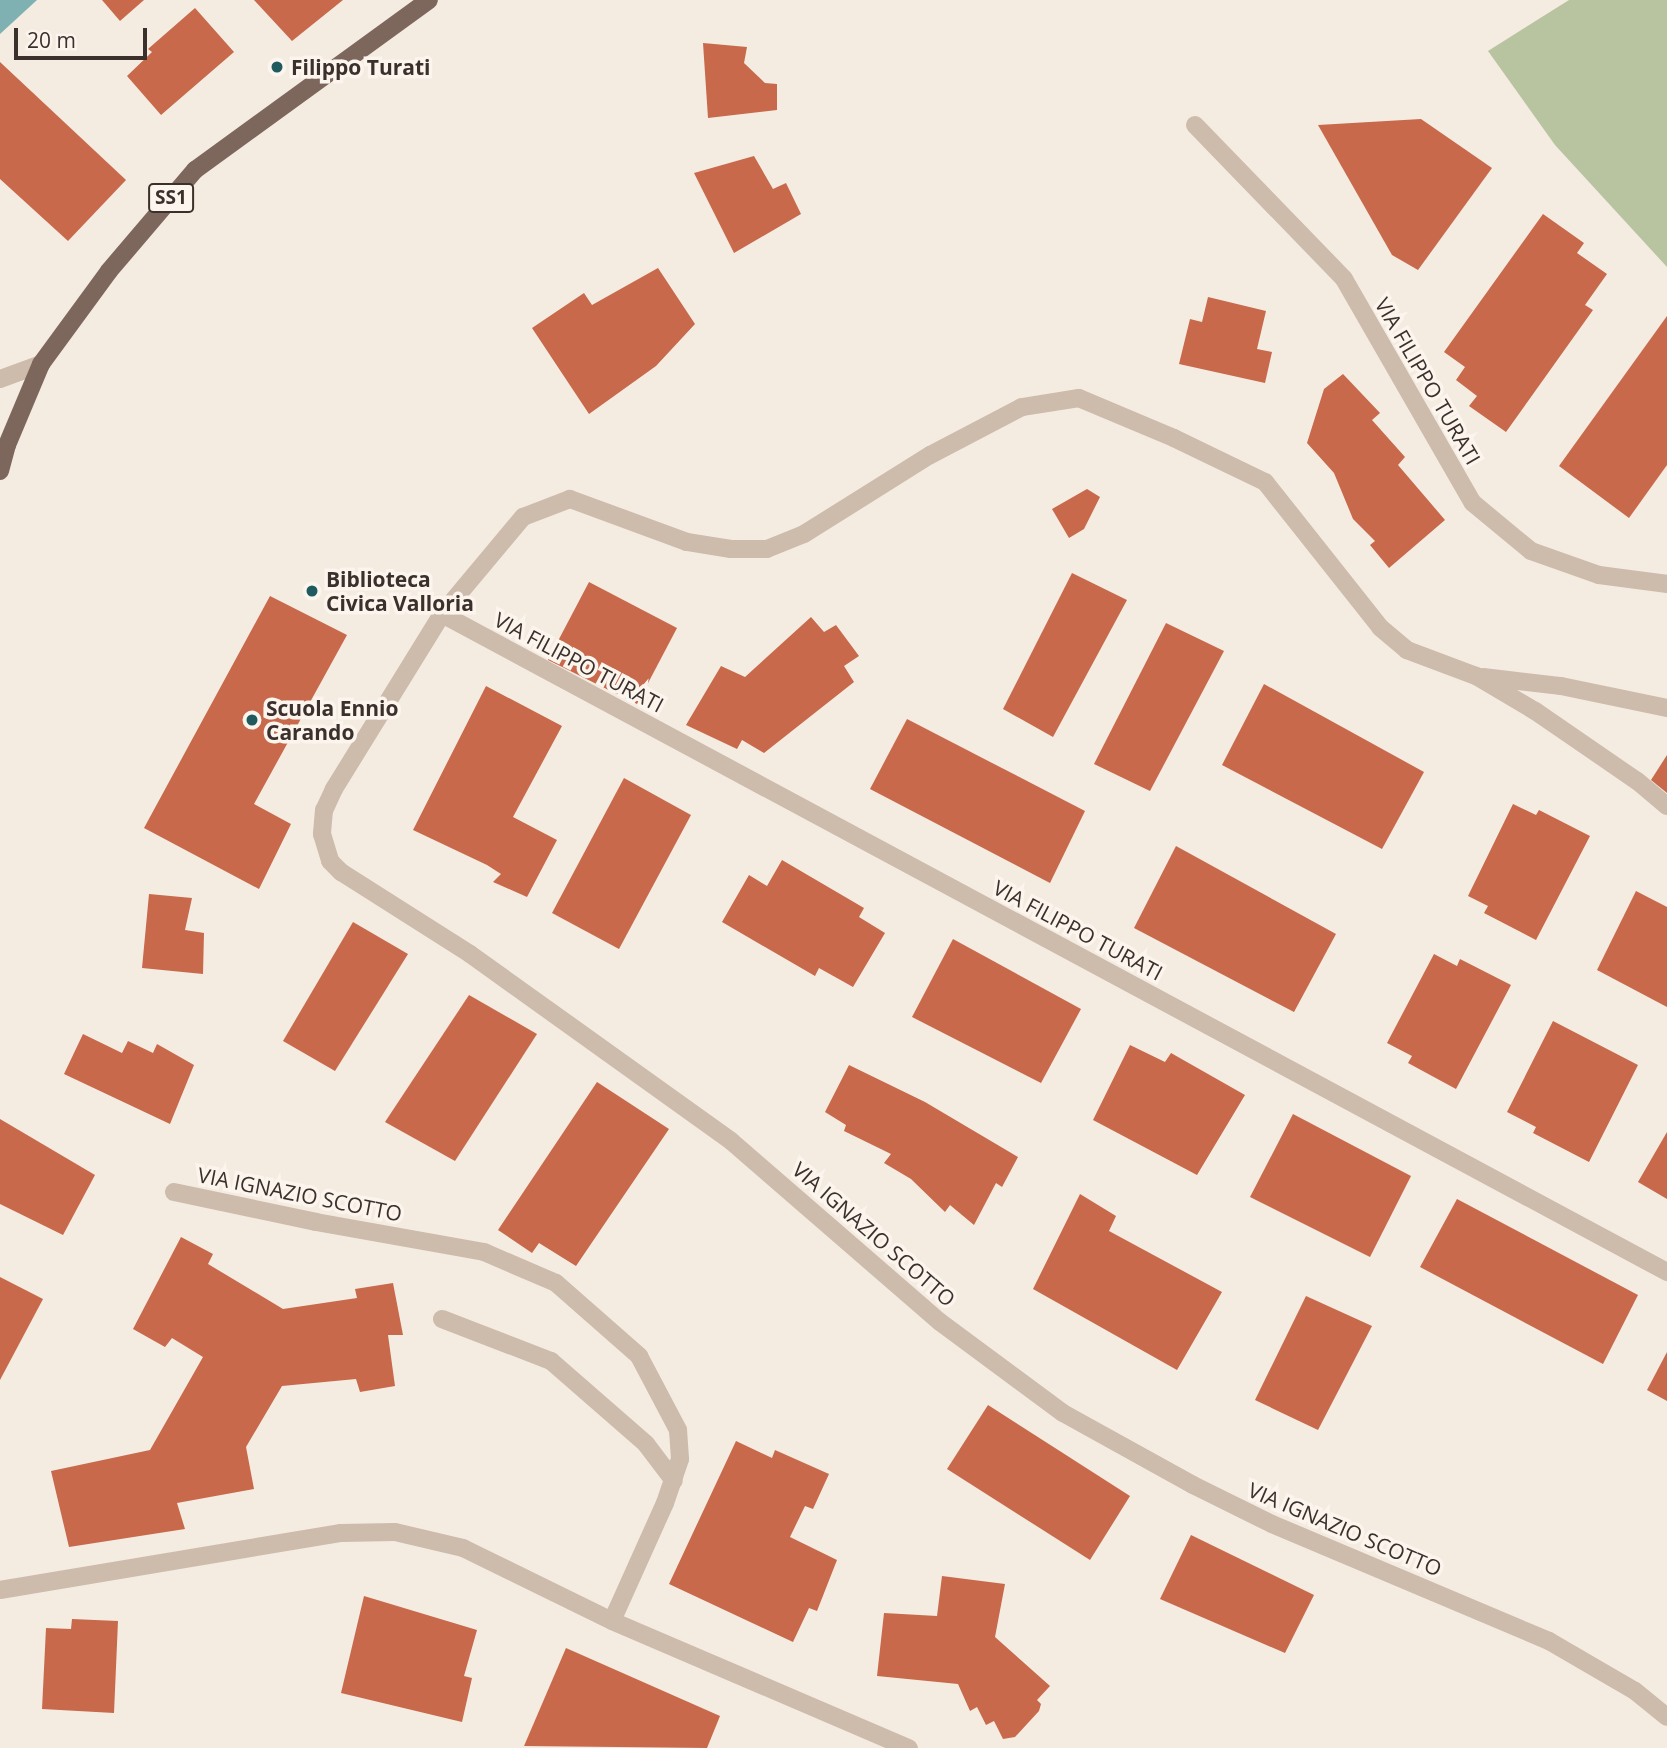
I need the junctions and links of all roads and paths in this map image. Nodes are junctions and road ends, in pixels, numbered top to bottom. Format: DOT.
graph roads {
  1 [pos="429,0"];
  2 [pos="1195,125"];
  3 [pos="41,364"];
  4 [pos="0,379"];
  5 [pos="0,471"];
  6 [pos="1667,584"];
  7 [pos="442,614"];
  8 [pos="1476,676"];
  9 [pos="1667,708"];
  10 [pos="1667,806"];
  11 [pos="174,1192"];
  12 [pos="1667,1272"];
  13 [pos="442,1319"];
  14 [pos="674,1480"];
  15 [pos="0,1590"];
  16 [pos="612,1621"];
  17 [pos="1667,1717"];
  18 [pos="909,1748"];
  1 -- 3 [label="main road, SS1"];
  2 -- 6 [label="street, VIA FILIPPO TURATI"];
  3 -- 4 [label="street"];
  3 -- 5 [label="main road, SS1"];
  7 -- 8 [label="street"];
  7 -- 12 [label="street, VIA FILIPPO TURATI"];
  7 -- 17 [label="street, VIA IGNAZIO SCOTTO"];
  8 -- 9 [label="street"];
  8 -- 10 [label="street"];
  11 -- 14 [label="street, VIA IGNAZIO SCOTTO"];
  13 -- 14 [label="street"];
  14 -- 16 [label="street, VIA IGNAZIO SCOTTO"];
  15 -- 16 [label="street"];
  16 -- 18 [label="street"];
}
